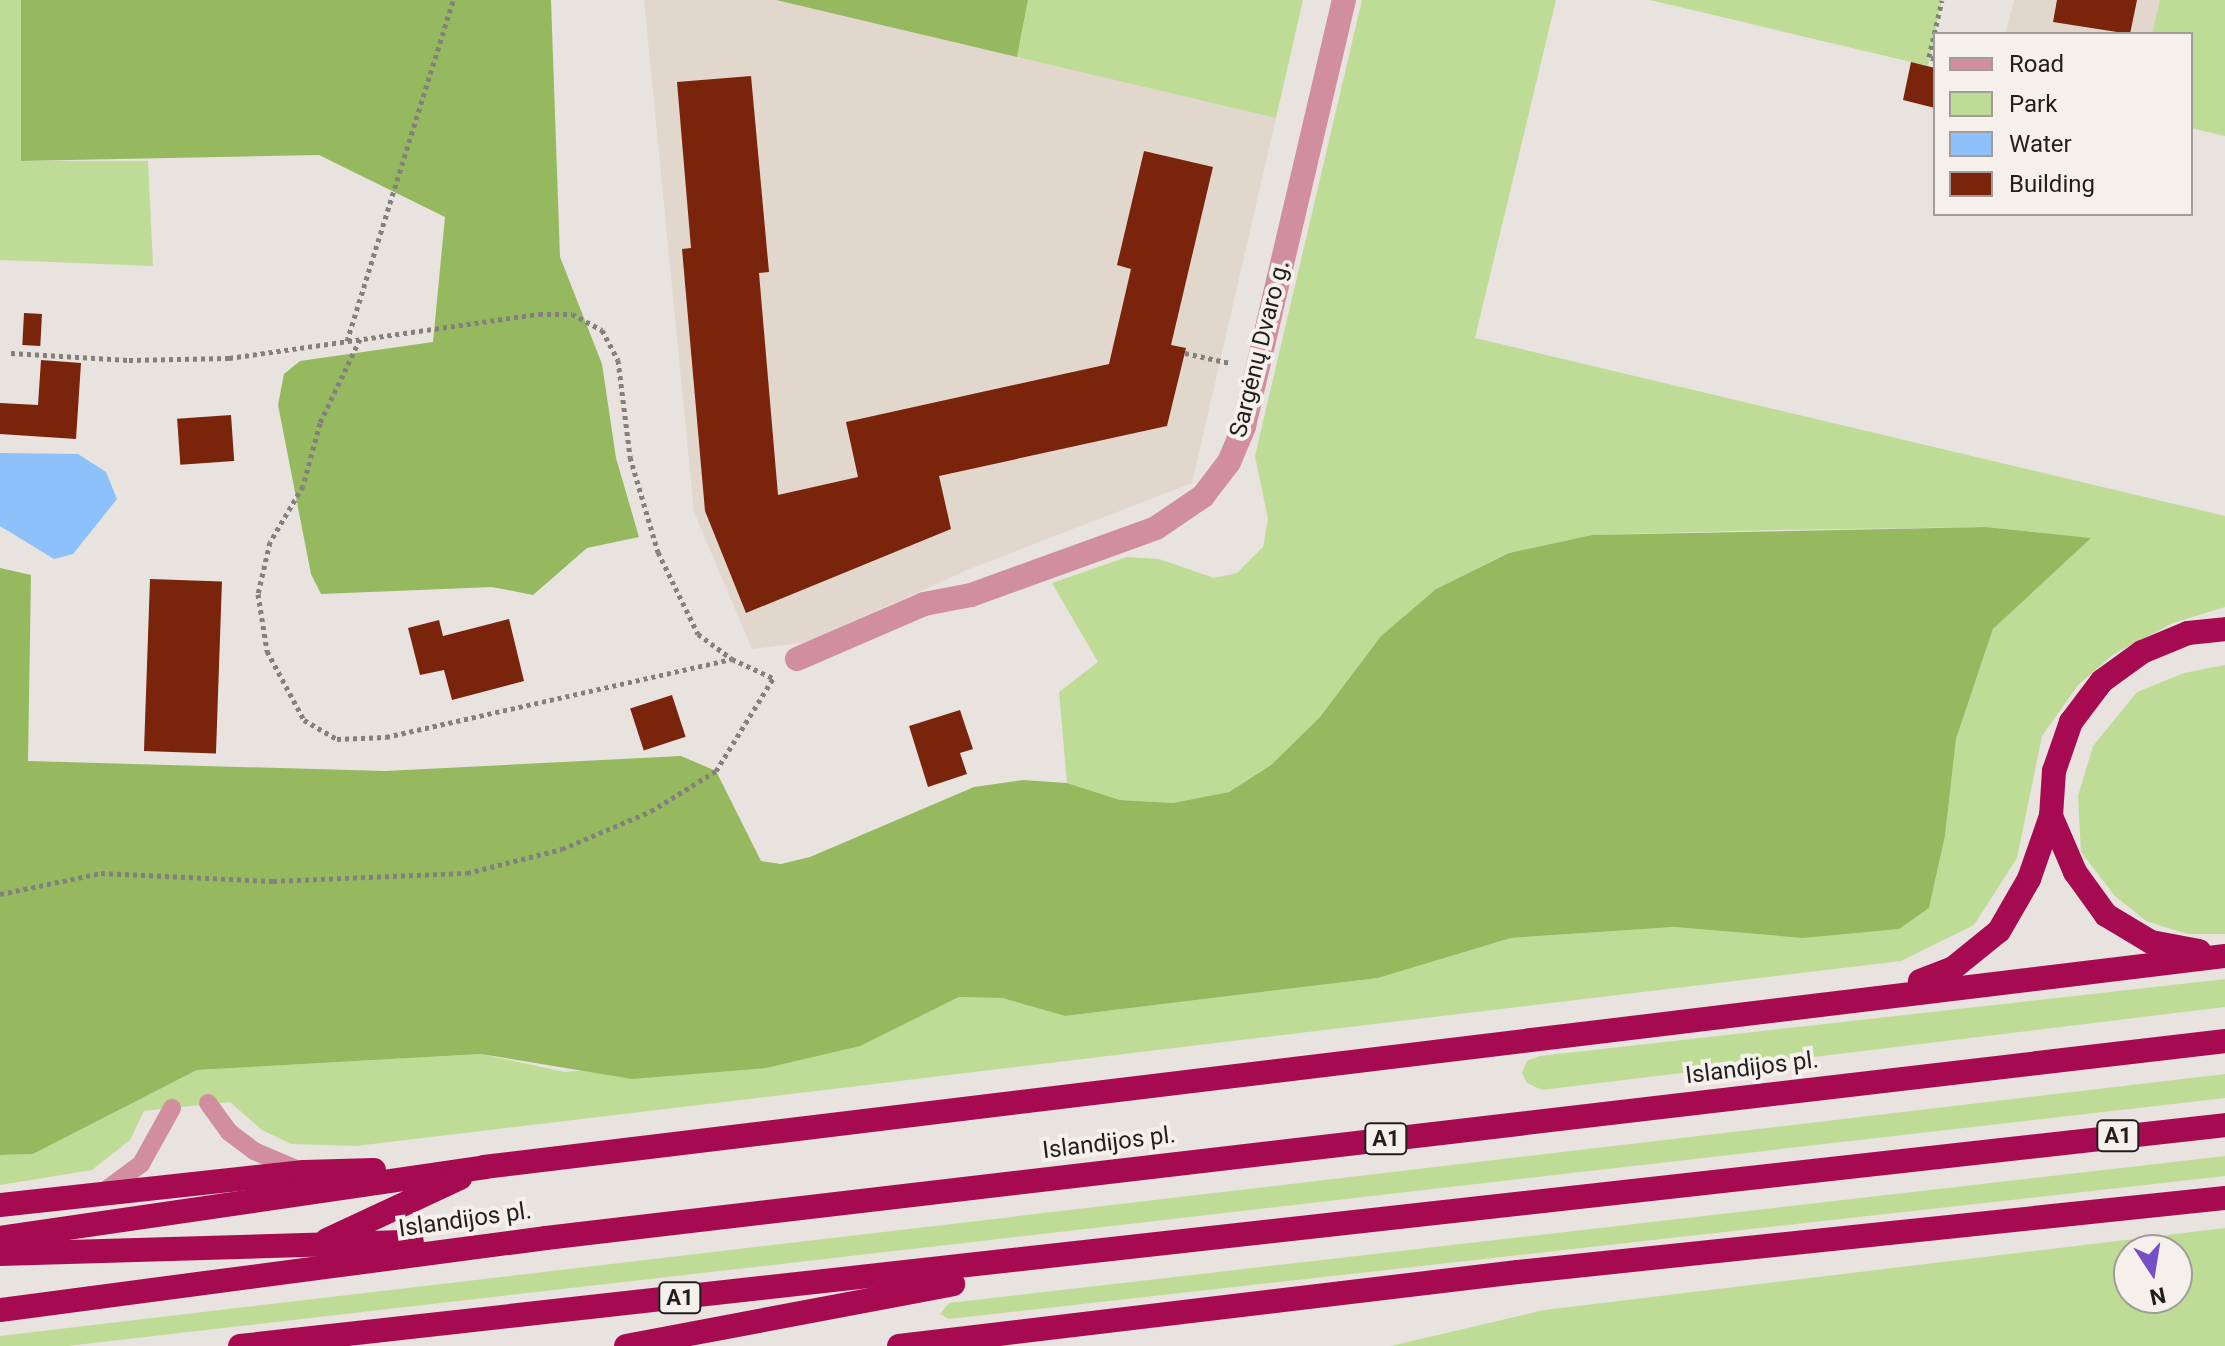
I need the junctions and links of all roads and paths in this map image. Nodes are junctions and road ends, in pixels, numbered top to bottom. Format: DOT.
graph roads {
  1 [pos="453,0"];
  2 [pos="1344,0"];
  3 [pos="1942,0"];
  4 [pos="1935,32"];
  5 [pos="1933,39"];
  6 [pos="1933,58"];
  7 [pos="360,339"];
  8 [pos="347,341"];
  9 [pos="11,353"];
  10 [pos="1185,353"];
  11 [pos="1257,369"];
  12 [pos="2225,629"];
  13 [pos="732,659"];
  14 [pos="797,659"];
  15 [pos="774,678"];
  16 [pos="2051,816"];
  17 [pos="0,894"];
  18 [pos="2225,956"];
  19 [pos="1884,994"];
  20 [pos="2225,1041"];
  21 [pos="208,1103"];
  22 [pos="172,1108"];
  23 [pos="2225,1125"];
  24 [pos="484,1167"];
  25 [pos="304,1172"];
  26 [pos="102,1193"];
  27 [pos="2225,1198"];
  28 [pos="0,1205"];
  29 [pos="0,1238"];
  30 [pos="546,1238"];
  31 [pos="319,1244"];
  32 [pos="1120,1252"];
  33 [pos="0,1254"];
  34 [pos="250,1277"];
  35 [pos="0,1310"];
  36 [pos="1066,1329"];
  37 [pos="240,1346"];
  38 [pos="626,1346"];
  39 [pos="899,1346"];
  40 [pos="993,1346"];
  1 -- 8 [label="path"];
  2 -- 11 [label="street, Sargėnų Dvaro g."];
  3 -- 4 [label="path"];
  5 -- 6 [label="path"];
  7 -- 8 [label="path"];
  7 -- 13 [label="path"];
  7 -- 13 [label="path"];
  8 -- 9 [label="path"];
  10 -- 11 [label="path"];
  11 -- 14 [label="street, Sargėnų Dvaro g."];
  12 -- 16 [label="highway"];
  13 -- 15 [label="path"];
  14 -- 15 [label="path"];
  15 -- 17 [label="path"];
  16 -- 18 [label="highway"];
  16 -- 19 [label="highway"];
  18 -- 19 [label="highway"];
  19 -- 24 [label="highway"];
  20 -- 30 [label="highway, Islandijos pl. / A1"];
  21 -- 25 [label="lane"];
  22 -- 26 [label="lane"];
  23 -- 32 [label="highway, A1"];
  24 -- 25 [label="highway"];
  24 -- 29 [label="highway"];
  24 -- 31 [label="highway"];
  25 -- 26 [label="highway"];
  26 -- 28 [label="highway"];
  27 -- 36 [label="highway"];
  30 -- 31 [label="highway"];
  30 -- 34 [label="highway, Islandijos pl. / A1"];
  31 -- 33 [label="highway"];
  31 -- 34 [label="highway"];
  32 -- 37 [label="highway, A1"];
  32 -- 38 [label="highway"];
  34 -- 35 [label="highway, Islandijos pl. / A1"];
  36 -- 39 [label="highway"];
  36 -- 40 [label="highway"];
}
